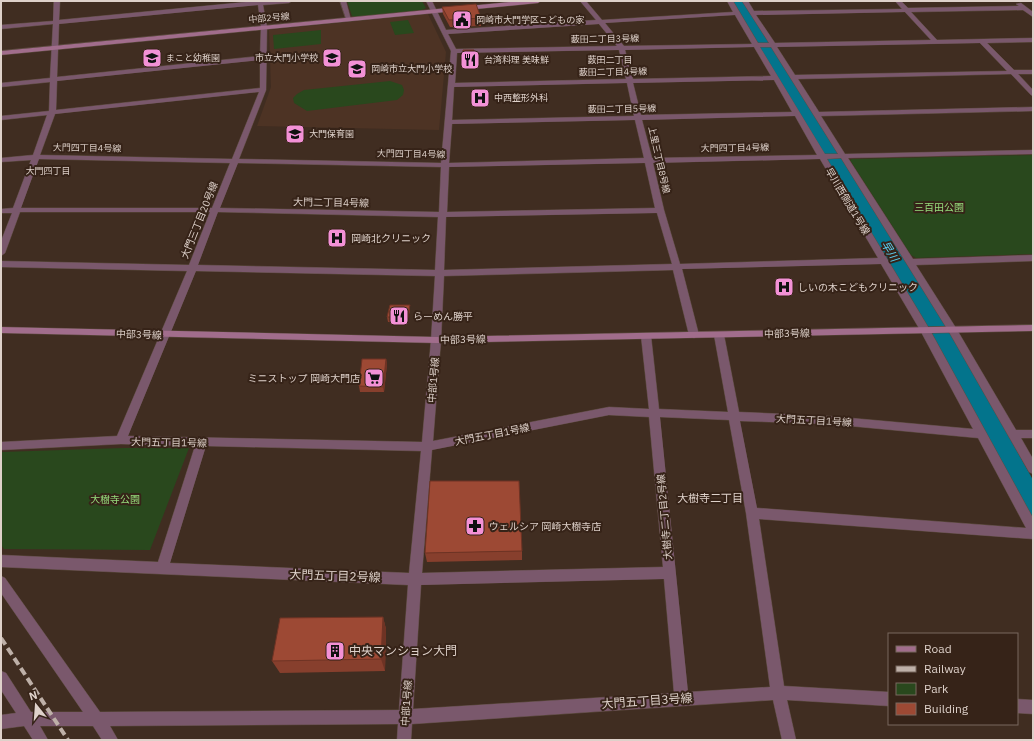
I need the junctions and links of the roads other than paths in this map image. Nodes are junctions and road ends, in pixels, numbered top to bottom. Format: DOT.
graph roads {
  1 [pos="57,1"];
  2 [pos="289,1"];
  3 [pos="343,1"];
  4 [pos="429,1"];
  5 [pos="538,1"];
  6 [pos="583,1"];
  7 [pos="730,1"];
  8 [pos="745,1"];
  9 [pos="898,1"];
  10 [pos="1016,1"];
  11 [pos="260,2"];
  12 [pos="1024,8"];
  13 [pos="906,10"];
  14 [pos="434,11"];
  15 [pos="738,13"];
  16 [pos="752,13"];
  17 [pos="1033,15"];
  18 [pos="349,19"];
  19 [pos="56,22"];
  20 [pos="600,22"];
  21 [pos="1,27"];
  22 [pos="264,27"];
  23 [pos="444,32"];
  24 [pos="982,40"];
  25 [pos="1033,40"];
  26 [pos="935,41"];
  27 [pos="756,45"];
  28 [pos="773,45"];
  29 [pos="55,47"];
  30 [pos="622,48"];
  31 [pos="454,51"];
  32 [pos="1,53"];
  33 [pos="263,58"];
  34 [pos="1033,72"];
  35 [pos="1012,73"];
  36 [pos="775,78"];
  37 [pos="793,78"];
  38 [pos="54,80"];
  39 [pos="630,80"];
  40 [pos="1,85"];
  41 [pos="451,85"];
  42 [pos="263,90"];
  43 [pos="1033,94"];
  44 [pos="1033,109"];
  45 [pos="52,112"];
  46 [pos="797,114"];
  47 [pos="816,114"];
  48 [pos="639,117"];
  49 [pos="1,118"];
  50 [pos="448,122"];
  51 [pos="1033,152"];
  52 [pos="822,156"];
  53 [pos="842,156"];
  54 [pos="36,157"];
  55 [pos="1,160"];
  56 [pos="650,160"];
  57 [pos="234,161"];
  58 [pos="445,165"];
  59 [pos="16,210"];
  60 [pos="215,210"];
  61 [pos="660,210"];
  62 [pos="1,211"];
  63 [pos="443,215"];
  64 [pos="1,253"];
  65 [pos="1033,258"];
  66 [pos="884,261"];
  67 [pos="910,262"];
  68 [pos="1,264"];
  69 [pos="192,267"];
  70 [pos="677,267"];
  71 [pos="440,273"];
  72 [pos="1033,328"];
  73 [pos="1,330"];
  74 [pos="925,330"];
  75 [pos="953,330"];
  76 [pos="166,334"];
  77 [pos="694,335"];
  78 [pos="719,335"];
  79 [pos="646,336"];
  80 [pos="436,340"];
  81 [pos="655,414"];
  82 [pos="735,416"];
  83 [pos="982,434"];
  84 [pos="1014,434"];
  85 [pos="1033,434"];
  86 [pos="120,440"];
  87 [pos="202,442"];
  88 [pos="1,446"];
  89 [pos="427,447"];
  90 [pos="1033,469"];
  91 [pos="752,513"];
  92 [pos="1033,529"];
  93 [pos="1033,534"];
  94 [pos="1,561"];
  95 [pos="162,568"];
  96 [pos="669,573"];
  97 [pos="415,579"];
  98 [pos="1,582"];
  99 [pos="1,678"];
  100 [pos="778,693"];
  101 [pos="682,698"];
  102 [pos="888,699"];
  103 [pos="1018,706"];
  104 [pos="1033,707"];
  105 [pos="405,717"];
  106 [pos="96,718"];
  107 [pos="27,719"];
  108 [pos="1,722"];
  109 [pos="41,740"];
  110 [pos="111,740"];
  111 [pos="404,740"];
  112 [pos="789,740"];
  1 -- 19 [label="street"];
  2 -- 11 [label="street"];
  3 -- 18 [label="street"];
  4 -- 14 [label="street"];
  5 -- 14 [label="street, 中部2号線"];
  6 -- 20 [label="street, 上里三丁目8号線"];
  7 -- 15 [label="street, 早川西側道1号線"];
  8 -- 16 [label="street"];
  9 -- 13 [label="street"];
  10 -- 12 [label="street"];
  11 -- 19 [label="street"];
  11 -- 22 [label="street, 大門三丁目20号線"];
  12 -- 13 [label="street"];
  12 -- 17 [label="street"];
  13 -- 16 [label="street"];
  13 -- 26 [label="street"];
  14 -- 18 [label="street, 中部2号線"];
  14 -- 23 [label="street"];
  15 -- 20 [label="street"];
  15 -- 27 [label="street, 早川西側道1号線"];
  16 -- 28 [label="street"];
  18 -- 22 [label="street, 中部2号線"];
  19 -- 21 [label="street"];
  19 -- 29 [label="street"];
  20 -- 23 [label="street"];
  20 -- 30 [label="street, 上里三丁目8号線"];
  22 -- 29 [label="street, 中部2号線"];
  22 -- 33 [label="street, 大門三丁目20号線"];
  23 -- 31 [label="street"];
  24 -- 25 [label="street, 藪田二丁目3号線"];
  24 -- 26 [label="street, 藪田二丁目3号線"];
  24 -- 35 [label="street"];
  26 -- 28 [label="street, 藪田二丁目3号線"];
  27 -- 28 [label="street, 藪田二丁目3号線"];
  27 -- 30 [label="street, 藪田二丁目3号線"];
  27 -- 36 [label="street, 早川西側道1号線"];
  28 -- 37 [label="street"];
  29 -- 32 [label="street, 中部2号線"];
  29 -- 38 [label="street"];
  30 -- 31 [label="street, 藪田二丁目3号線"];
  30 -- 39 [label="street, 上里三丁目8号線"];
  31 -- 41 [label="street, 中部1号線"];
  33 -- 38 [label="street"];
  33 -- 42 [label="street, 大門三丁目20号線"];
  34 -- 35 [label="street"];
  35 -- 37 [label="street"];
  35 -- 43 [label="street"];
  36 -- 39 [label="street, 藪田二丁目4号線"];
  36 -- 46 [label="street, 早川西側道1号線"];
  37 -- 47 [label="street"];
  38 -- 40 [label="street"];
  38 -- 45 [label="street"];
  39 -- 41 [label="street, 藪田二丁目4号線"];
  39 -- 48 [label="street, 上里三丁目8号線"];
  41 -- 50 [label="street, 中部1号線"];
  42 -- 45 [label="street"];
  42 -- 57 [label="street, 大門三丁目20号線"];
  44 -- 47 [label="street"];
  45 -- 49 [label="street"];
  45 -- 54 [label="street"];
  46 -- 48 [label="street, 藪田二丁目5号線"];
  46 -- 52 [label="street, 早川西側道1号線"];
  47 -- 53 [label="street"];
  48 -- 50 [label="street, 藪田二丁目5号線"];
  48 -- 56 [label="street, 上里三丁目8号線"];
  50 -- 58 [label="street, 中部1号線"];
  51 -- 53 [label="street"];
  52 -- 53 [label="street, 大門四丁目4号線"];
  52 -- 56 [label="street, 大門四丁目4号線"];
  52 -- 66 [label="street, 早川西側道1号線"];
  53 -- 67 [label="street"];
  54 -- 55 [label="street, 大門四丁目4号線"];
  54 -- 57 [label="street, 大門四丁目4号線"];
  54 -- 59 [label="street"];
  56 -- 58 [label="street, 大門四丁目4号線"];
  56 -- 61 [label="street, 上里三丁目8号線"];
  57 -- 58 [label="street, 大門四丁目4号線"];
  57 -- 60 [label="street, 大門三丁目20号線"];
  58 -- 63 [label="street, 中部1号線"];
  59 -- 60 [label="street, 大門二丁目4号線"];
  59 -- 62 [label="street, 大門二丁目4号線"];
  59 -- 64 [label="street"];
  60 -- 63 [label="street, 大門二丁目4号線"];
  60 -- 69 [label="street, 大門三丁目20号線"];
  61 -- 63 [label="street, 大門二丁目4号線"];
  61 -- 70 [label="street, 上里三丁目8号線"];
  63 -- 71 [label="street, 中部1号線"];
  65 -- 67 [label="street"];
  66 -- 70 [label="street"];
  66 -- 74 [label="street, 早川西側道1号線"];
  67 -- 75 [label="street"];
  68 -- 69 [label="street"];
  69 -- 71 [label="street"];
  69 -- 76 [label="street, 大門三丁目20号線"];
  70 -- 71 [label="street"];
  70 -- 77 [label="street, 上里三丁目8号線"];
  71 -- 80 [label="street, 中部1号線"];
  72 -- 75 [label="street, 中部3号線"];
  73 -- 76 [label="street, 中部3号線"];
  74 -- 75 [label="street, 中部3号線"];
  74 -- 78 [label="street, 中部3号線"];
  74 -- 83 [label="street, 早川西側道1号線"];
  75 -- 84 [label="street"];
  76 -- 80 [label="street, 中部3号線"];
  76 -- 86 [label="street, 大門三丁目20号線"];
  77 -- 78 [label="street, 中部3号線"];
  77 -- 79 [label="street, 中部3号線"];
  78 -- 82 [label="street"];
  79 -- 80 [label="street, 中部3号線"];
  79 -- 81 [label="street, 大樹寺二丁目2号線"];
  80 -- 89 [label="street, 中部1号線"];
  81 -- 82 [label="street, 大門五丁目1号線"];
  81 -- 89 [label="street, 大門五丁目1号線"];
  81 -- 96 [label="street, 大樹寺二丁目2号線"];
  82 -- 83 [label="street, 大門五丁目1号線"];
  82 -- 91 [label="street"];
  83 -- 92 [label="street, 早川西側道1号線"];
  84 -- 85 [label="street"];
  84 -- 90 [label="street"];
  86 -- 87 [label="street, 大門五丁目1号線"];
  86 -- 88 [label="street, 大門五丁目1号線"];
  87 -- 89 [label="street, 大門五丁目1号線"];
  87 -- 95 [label="street"];
  89 -- 97 [label="street, 中部1号線"];
  91 -- 93 [label="street"];
  91 -- 100 [label="street"];
  94 -- 95 [label="street, 大門五丁目2号線"];
  95 -- 97 [label="street, 大門五丁目2号線"];
  96 -- 97 [label="street, 大門五丁目2号線"];
  96 -- 101 [label="street, 大樹寺二丁目2号線"];
  97 -- 105 [label="street, 中部1号線"];
  98 -- 106 [label="street"];
  99 -- 107 [label="street"];
  100 -- 101 [label="street, 大門五丁目3号線"];
  100 -- 102 [label="street, 大門五丁目3号線"];
  100 -- 112 [label="street"];
  101 -- 105 [label="street, 大門五丁目3号線"];
  103 -- 104 [label="street"];
  105 -- 106 [label="street, 大門五丁目3号線"];
  105 -- 111 [label="street, 中部1号線"];
  106 -- 107 [label="street, 大門五丁目3号線"];
  106 -- 110 [label="street"];
  107 -- 108 [label="street, 大門五丁目3号線"];
  107 -- 109 [label="street"];
}
